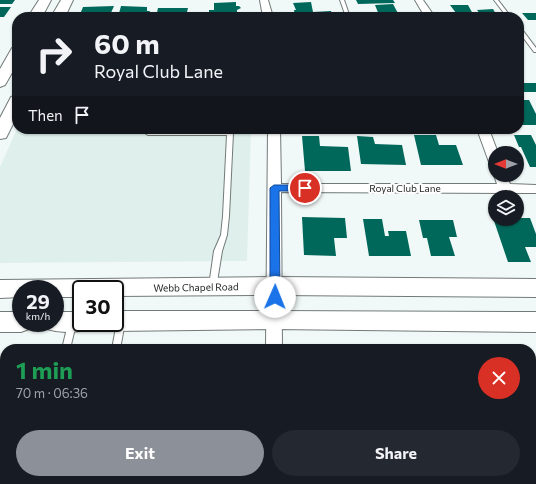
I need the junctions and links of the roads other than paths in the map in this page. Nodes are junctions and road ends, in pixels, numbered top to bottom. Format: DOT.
graph roads {
  1 [pos="45,0"];
  2 [pos="67,0"];
  3 [pos="264,0"];
  4 [pos="342,0"];
  5 [pos="420,0"];
  6 [pos="496,0"];
  7 [pos="38,12"];
  8 [pos="61,12"];
  9 [pos="267,12"];
  10 [pos="346,12"];
  11 [pos="427,12"];
  12 [pos="505,12"];
  13 [pos="524,35"];
  14 [pos="536,51"];
  15 [pos="12,59"];
  16 [pos="0,82"];
  17 [pos="12,110"];
  18 [pos="0,134"];
  19 [pos="230,134"];
  20 [pos="274,134"];
  21 [pos="485,134"];
  22 [pos="489,146"];
  23 [pos="502,182"];
  24 [pos="274,188"];
  25 [pos="505,189"];
  26 [pos="536,189"];
  27 [pos="275,286"];
  28 [pos="213,287"];
  29 [pos="536,288"];
  30 [pos="0,289"];
  31 [pos="274,320"];
  32 [pos="124,321"];
  33 [pos="0,322"];
  34 [pos="12,322"];
  35 [pos="69,322"];
  36 [pos="536,322"];
  37 [pos="117,332"];
  38 [pos="67,344"];
  39 [pos="116,344"];
  40 [pos="274,344"];
  1 -- 7 [label="main road"];
  2 -- 8 [label="main road"];
  3 -- 9 [label="street"];
  4 -- 10 [label="lane"];
  5 -- 11 [label="street"];
  6 -- 12 [label="lane"];
  13 -- 14 [label="lane"];
  15 -- 16 [label="main road"];
  17 -- 18 [label="main road"];
  19 -- 28 [label="lane"];
  20 -- 24 [label="street"];
  21 -- 22 [label="street"];
  23 -- 25 [label="street"];
  24 -- 25 [label="street, Royal Club Lane"];
  24 -- 27 [label="street"];
  25 -- 26 [label="street, Royal Club Lane"];
  27 -- 28 [label="main road, Webb Chapel Road"];
  27 -- 29 [label="main road, Webb Chapel Road"];
  27 -- 31 [label="street"];
  28 -- 30 [label="main road, Webb Chapel Road"];
  31 -- 32 [label="main road"];
  31 -- 36 [label="main road"];
  31 -- 40 [label="street"];
  33 -- 34 [label="main road"];
  35 -- 38 [label="lane"];
  37 -- 39 [label="lane"];
}
